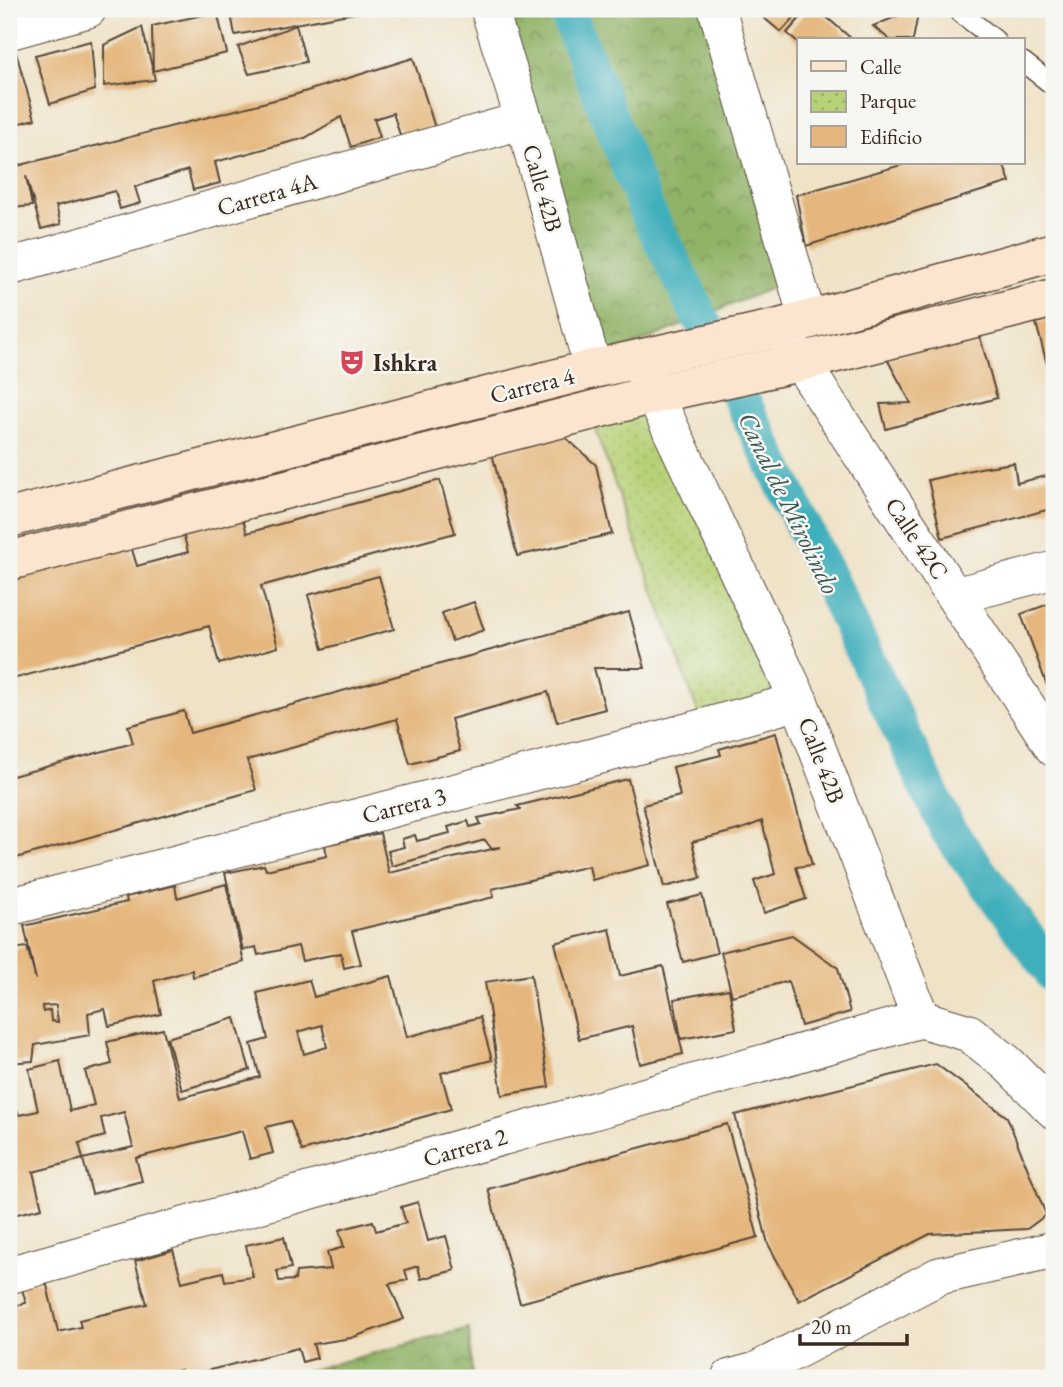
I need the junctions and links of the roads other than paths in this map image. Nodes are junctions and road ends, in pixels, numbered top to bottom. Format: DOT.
graph roads {
  1 [pos="88,9"];
  2 [pos="489,9"];
  3 [pos="717,9"];
  4 [pos="956,9"];
  5 [pos="9,31"];
  6 [pos="992,38"];
  7 [pos="1024,63"];
  8 [pos="1054,86"];
  9 [pos="524,120"];
  10 [pos="1054,252"];
  11 [pos="9,267"];
  12 [pos="1054,298"];
  13 [pos="784,326"];
  14 [pos="652,355"];
  15 [pos="786,366"];
  16 [pos="593,369"];
  17 [pos="668,391"];
  18 [pos="9,518"];
  19 [pos="9,561"];
  20 [pos="1054,570"];
  21 [pos="955,596"];
  22 [pos="799,701"];
  23 [pos="1054,748"];
  24 [pos="9,907"];
  25 [pos="921,1019"];
  26 [pos="1054,1110"];
  27 [pos="1054,1250"];
  28 [pos="9,1275"];
  29 [pos="749,1376"];
  1 -- 5 [label="street"];
  2 -- 9 [label="street, Calle 42B"];
  3 -- 13 [label="street, Calle 42C"];
  4 -- 6 [label="lane"];
  7 -- 8 [label="lane"];
  9 -- 11 [label="street, Carrera 4A"];
  9 -- 16 [label="street, Calle 42B"];
  10 -- 13 [label="main road, Carrera 4"];
  12 -- 15 [label="main road, Carrera 4"];
  13 -- 14 [label="main road, Carrera 4"];
  13 -- 15 [label="street, Calle 42C"];
  14 -- 16 [label="main road, Carrera 4"];
  14 -- 17 [label="street, Calle 42B"];
  15 -- 17 [label="main road, Carrera 4"];
  15 -- 21 [label="street, Calle 42C"];
  16 -- 18 [label="main road, Carrera 4"];
  17 -- 19 [label="main road, Carrera 4"];
  17 -- 22 [label="street, Calle 42B"];
  20 -- 21 [label="street"];
  21 -- 23 [label="street, Calle 42C"];
  22 -- 24 [label="street, Carrera 3"];
  22 -- 25 [label="street, Calle 42B"];
  25 -- 26 [label="street"];
  25 -- 28 [label="street, Carrera 2"];
  27 -- 29 [label="street"];
}
